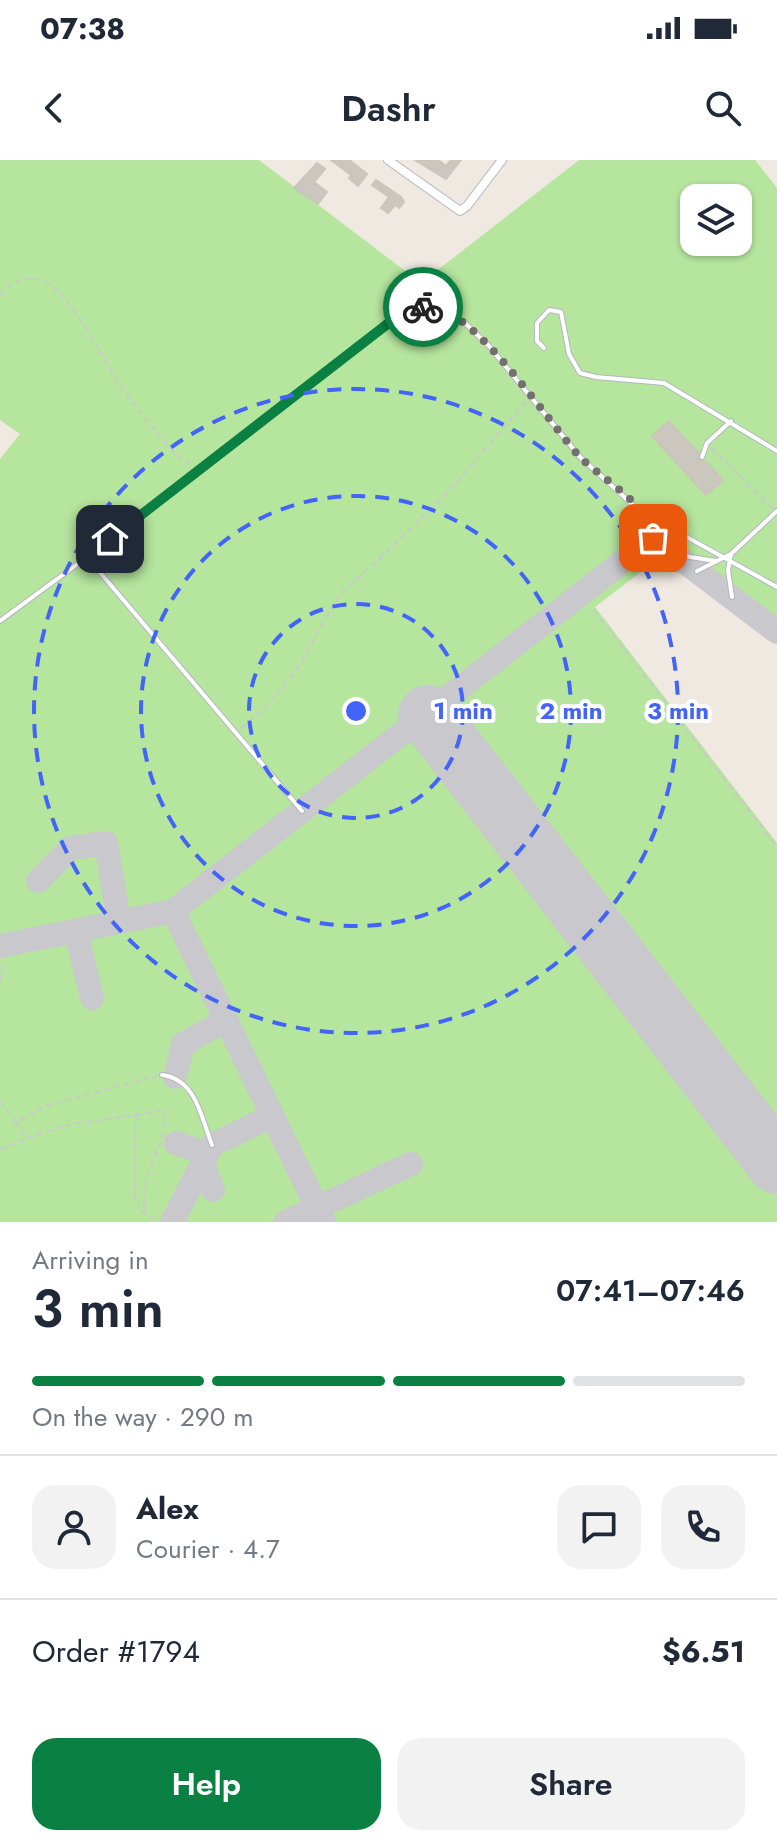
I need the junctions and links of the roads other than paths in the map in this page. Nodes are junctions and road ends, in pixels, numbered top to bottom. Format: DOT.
graph roads {
  1 [pos="388,160"];
  2 [pos="502,160"];
  3 [pos="544,348"];
  4 [pos="731,421"];
  5 [pos="777,451"];
  6 [pos="702,457"];
  7 [pos="777,511"];
  8 [pos="667,548"];
  9 [pos="87,557"];
  10 [pos="728,557"];
  11 [pos="718,561"];
  12 [pos="697,571"];
  13 [pos="777,587"];
  14 [pos="732,597"];
  15 [pos="0,621"];
  16 [pos="302,811"];
  17 [pos="162,1075"];
  18 [pos="212,1145"];
  1 -- 2 [label="street"];
  3 -- 4 [label="lane"];
  4 -- 5 [label="lane"];
  4 -- 6 [label="lane"];
  7 -- 10 [label="lane"];
  8 -- 11 [label="lane"];
  9 -- 10 [label="lane"];
  9 -- 15 [label="lane"];
  9 -- 16 [label="lane"];
  10 -- 11 [label="lane"];
  10 -- 13 [label="lane"];
  10 -- 14 [label="lane"];
  11 -- 12 [label="lane"];
  17 -- 18 [label="lane"];
}
